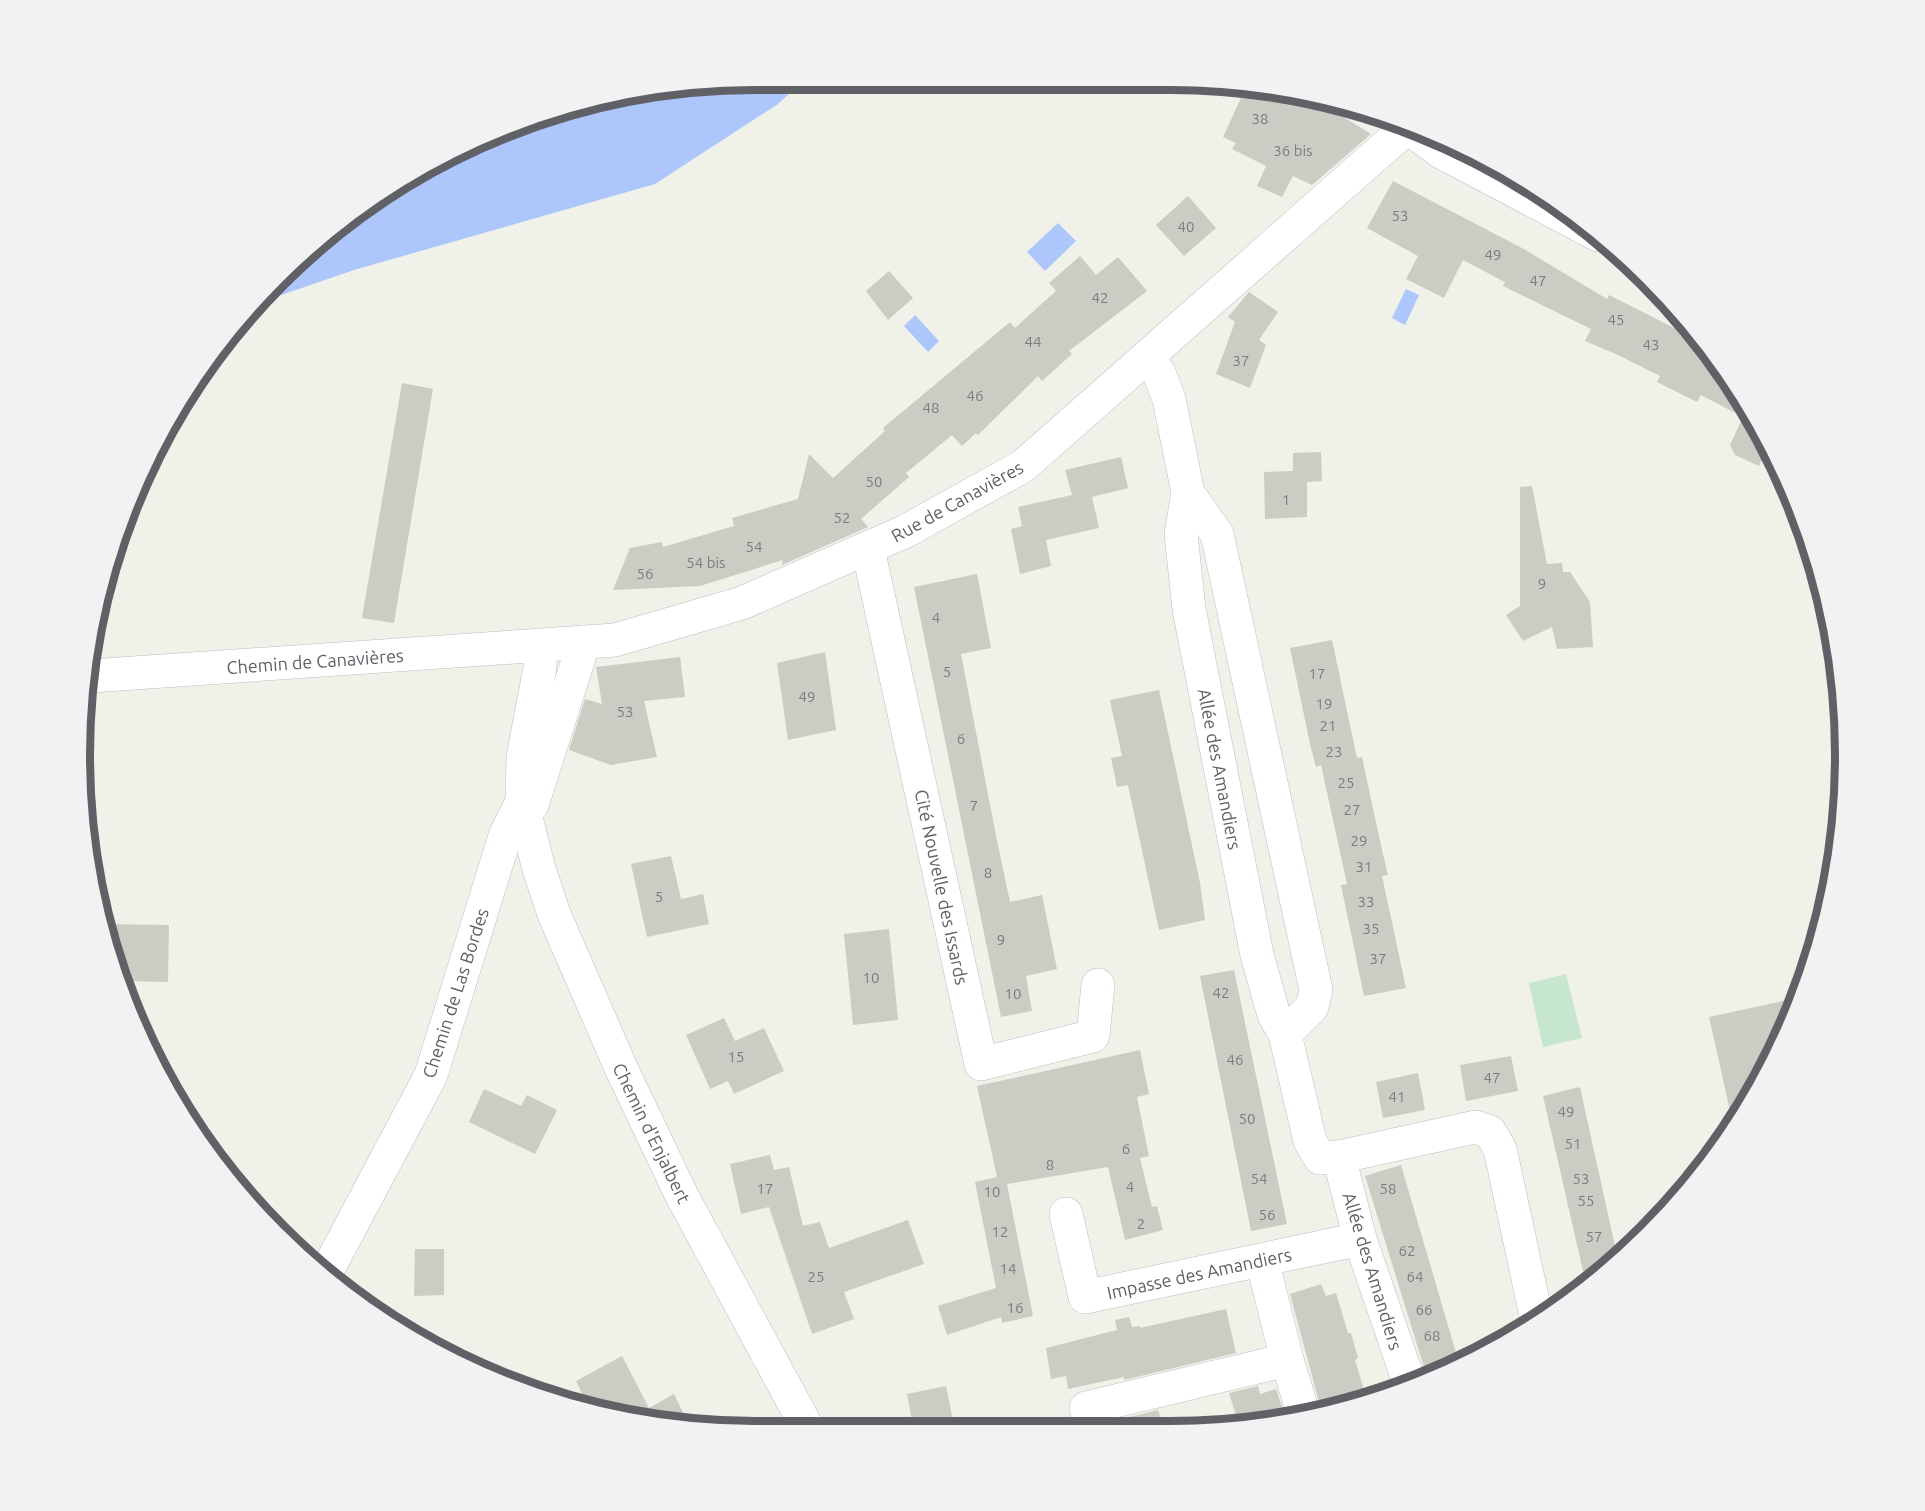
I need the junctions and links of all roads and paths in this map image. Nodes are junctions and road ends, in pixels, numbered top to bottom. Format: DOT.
graph roads {
  1 [pos="1397,130"];
  2 [pos="1430,144"];
  3 [pos="1548,209"];
  4 [pos="1147,358"];
  5 [pos="1188,493"];
  6 [pos="868,549"];
  7 [pos="1231,594"];
  8 [pos="1189,609"];
  9 [pos="584,642"];
  10 [pos="540,646"];
  11 [pos="95,676"];
  12 [pos="524,811"];
  13 [pos="1098,985"];
  14 [pos="1285,1034"];
  15 [pos="1339,1157"];
  16 [pos="1066,1214"];
  17 [pos="1360,1239"];
  18 [pos="1262,1260"];
  19 [pos="330,1266"];
  20 [pos="1535,1311"];
  21 [pos="1287,1360"];
  22 [pos="1407,1377"];
  23 [pos="1302,1407"];
  24 [pos="804,1421"];
  25 [pos="1090,1421"];
  1 -- 4 [label="street, Rue de Canavières"];
  2 -- 3 [label="street"];
  4 -- 5 [label="street, Allée des Amandiers"];
  4 -- 6 [label="street, Rue de Canavières"];
  5 -- 7 [label="street"];
  5 -- 8 [label="street, Allée des Amandiers"];
  6 -- 9 [label="street, Rue de Canavières"];
  6 -- 13 [label="street, Cité Nouvelle des Issards"];
  7 -- 8 [label="street"];
  7 -- 14 [label="street"];
  8 -- 14 [label="street, Allée des Amandiers"];
  9 -- 10 [label="street, Rue de Canavières"];
  9 -- 12 [label="street"];
  10 -- 11 [label="street, Chemin de Canavières"];
  10 -- 12 [label="street, Chemin d'Enjalbert"];
  12 -- 19 [label="street, Chemin de Las Bordes"];
  12 -- 24 [label="street, Chemin d'Enjalbert"];
  14 -- 15 [label="street, Allée des Amandiers"];
  15 -- 17 [label="street, Allée des Amandiers"];
  15 -- 20 [label="street"];
  16 -- 18 [label="street, Impasse des Amandiers"];
  17 -- 18 [label="street, Impasse des Amandiers"];
  17 -- 22 [label="street, Allée des Amandiers"];
  18 -- 21 [label="street"];
  21 -- 23 [label="street"];
  21 -- 25 [label="street"];
}
